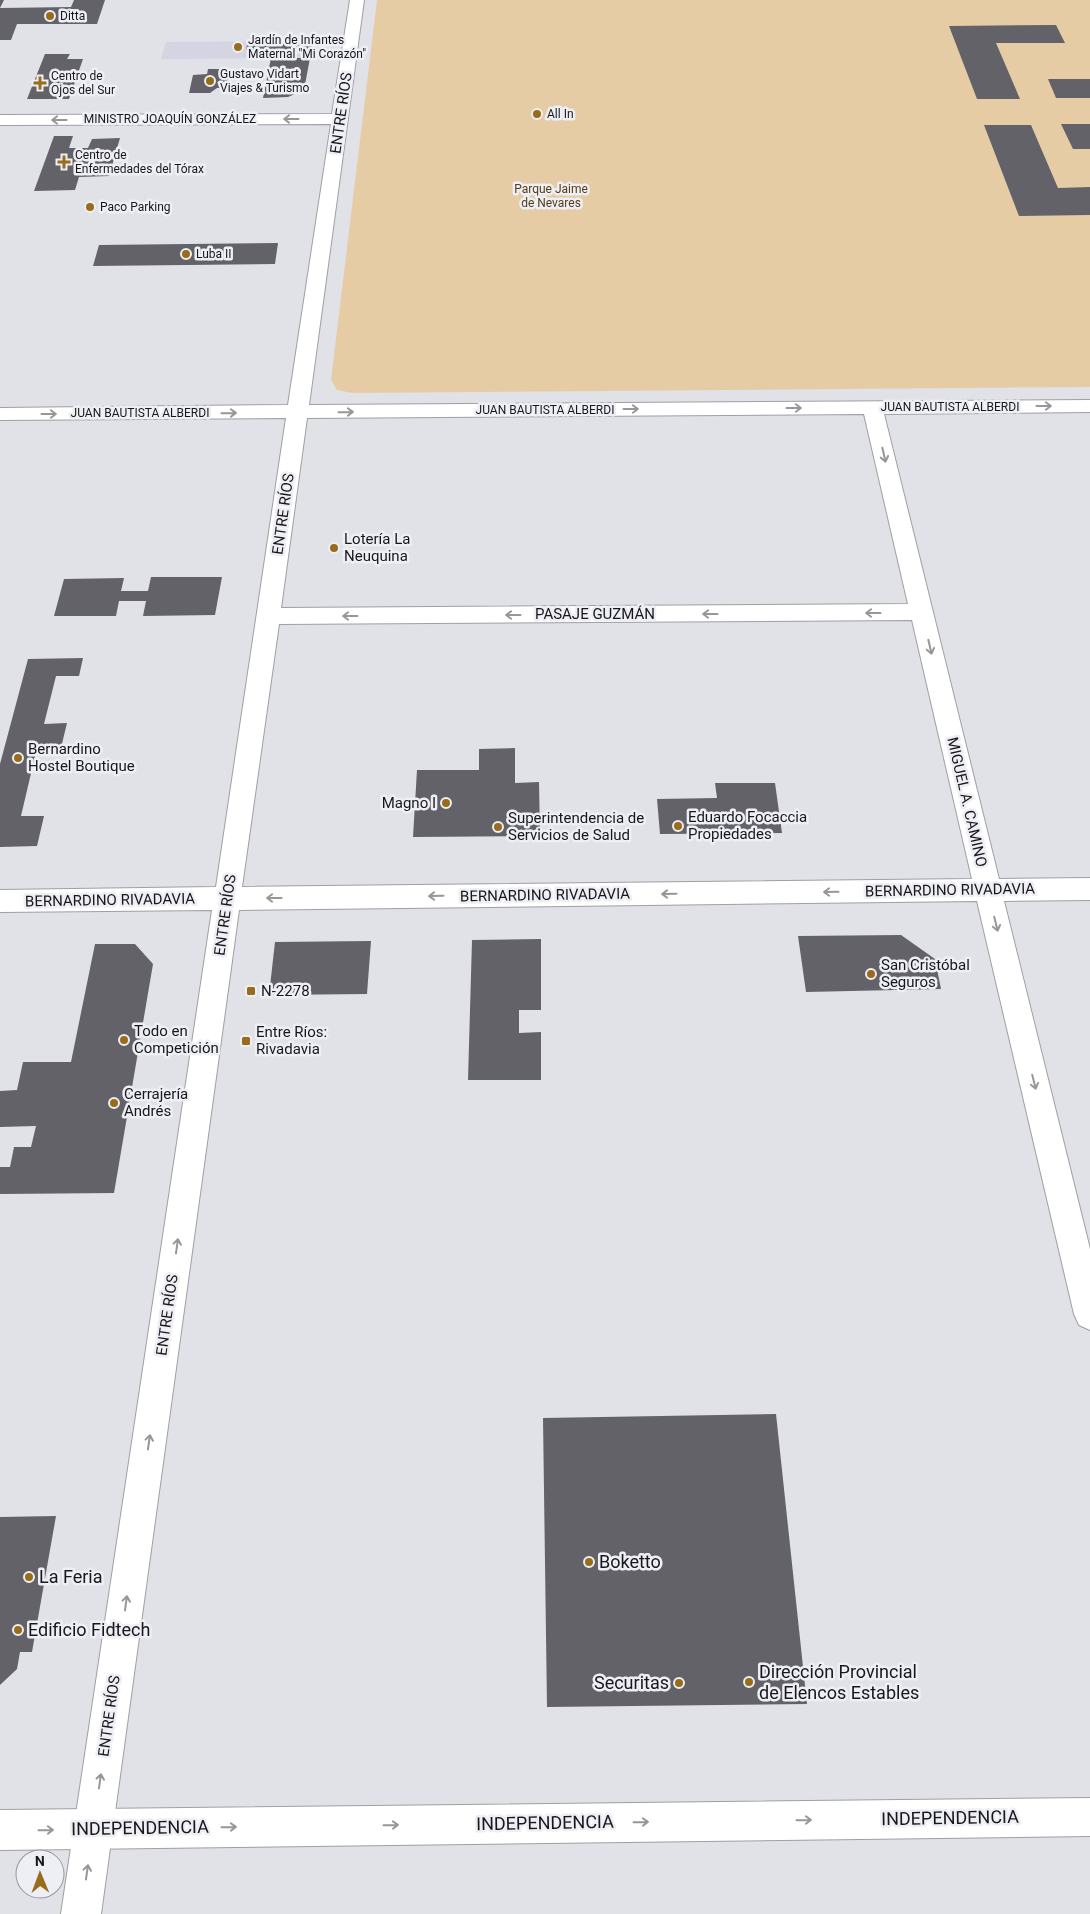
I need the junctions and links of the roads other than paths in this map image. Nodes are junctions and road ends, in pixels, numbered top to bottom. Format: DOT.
graph roads {
  1 [pos="357,0"];
  2 [pos="340,118"];
  3 [pos="0,120"];
  4 [pos="1090,406"];
  5 [pos="872,408"];
  6 [pos="298,412"];
  7 [pos="0,414"];
  8 [pos="922,612"];
  9 [pos="268,616"];
  10 [pos="1090,889"];
  11 [pos="988,890"];
  12 [pos="227,898"];
  13 [pos="0,901"];
  14 [pos="1090,1314"];
  15 [pos="1090,1817"];
  16 [pos="93,1829"];
  17 [pos="0,1830"];
  18 [pos="81,1914"];
  1 -- 2 [label="street, ENTRE RÍOS"];
  2 -- 3 [label="street, MINISTRO JOAQUÍN GONZÁLEZ, one-way"];
  2 -- 6 [label="street, ENTRE RÍOS"];
  5 -- 4 [label="street, JUAN BAUTISTA ALBERDI, one-way"];
  6 -- 5 [label="street, JUAN BAUTISTA ALBERDI, one-way"];
  5 -- 8 [label="street, MIGUEL A. CAMINO, one-way"];
  7 -- 6 [label="street, JUAN BAUTISTA ALBERDI, one-way"];
  6 -- 9 [label="street, ENTRE RÍOS"];
  8 -- 9 [label="street, PASAJE GUZMÁN, one-way"];
  8 -- 11 [label="street, MIGUEL A. CAMINO, one-way"];
  9 -- 12 [label="street, ENTRE RÍOS"];
  10 -- 11 [label="street, BERNARDINO RIVADAVIA"];
  11 -- 12 [label="street, BERNARDINO RIVADAVIA, one-way"];
  11 -- 14 [label="street, MIGUEL A. CAMINO, one-way"];
  12 -- 13 [label="street, BERNARDINO RIVADAVIA"];
  16 -- 12 [label="street, ENTRE RÍOS, one-way"];
  16 -- 15 [label="street, INDEPENDENCIA, one-way"];
  17 -- 16 [label="street, INDEPENDENCIA, one-way"];
  18 -- 16 [label="street, ENTRE RÍOS, one-way"];
}
